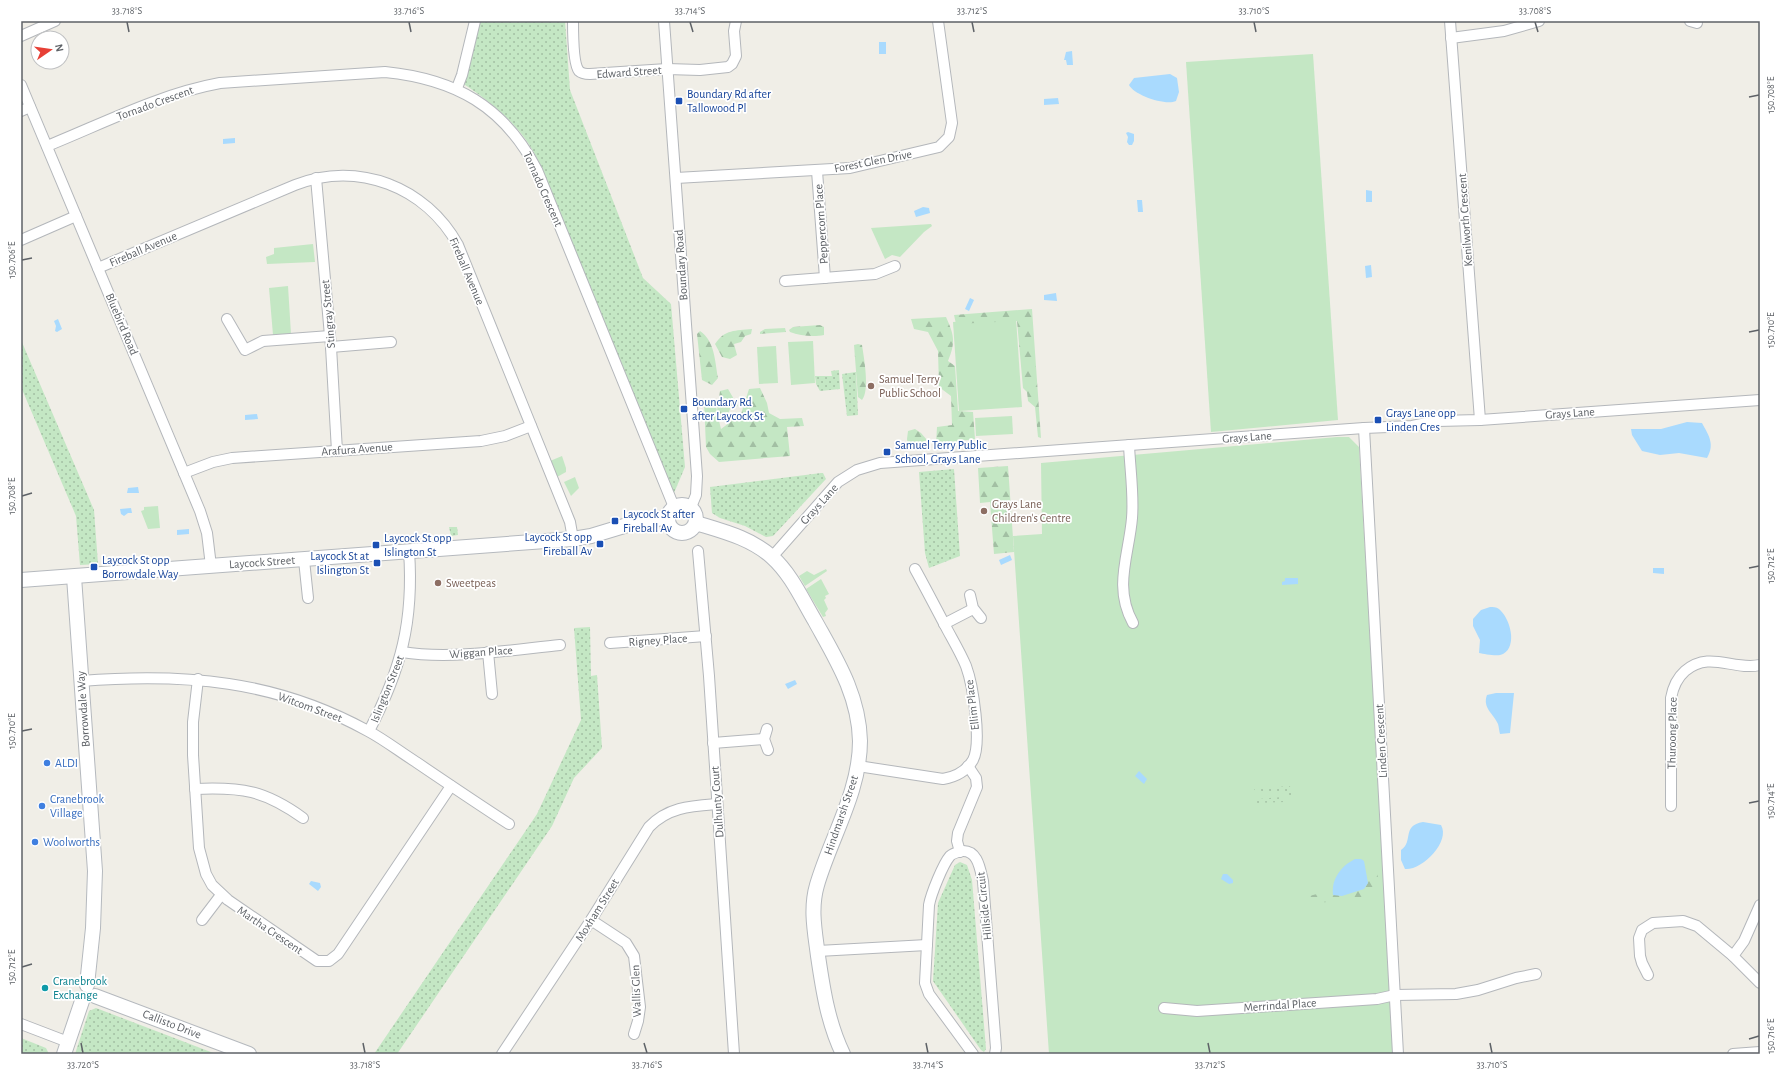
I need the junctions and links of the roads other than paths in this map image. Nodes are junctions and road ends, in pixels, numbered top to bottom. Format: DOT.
graph roads {
  1 [pos="55,21"];
  2 [pos="475,21"];
  3 [pos="573,21"];
  4 [pos="664,21"];
  5 [pos="736,21"];
  6 [pos="938,21"];
  7 [pos="1450,21"];
  8 [pos="1539,21"];
  9 [pos="21,36"];
  10 [pos="1451,38"];
  11 [pos="667,69"];
  12 [pos="21,85"];
  13 [pos="456,88"];
  14 [pos="26,109"];
  15 [pos="47,146"];
  16 [pos="817,170"];
  17 [pos="316,178"];
  18 [pos="676,178"];
  19 [pos="76,216"];
  20 [pos="21,240"];
  21 [pos="895,266"];
  22 [pos="98,268"];
  23 [pos="825,278"];
  24 [pos="785,281"];
  25 [pos="227,319"];
  26 [pos="330,336"];
  27 [pos="391,342"];
  28 [pos="331,347"];
  29 [pos="1760,400"];
  30 [pos="1480,420"];
  31 [pos="531,426"];
  32 [pos="1364,428"];
  33 [pos="1129,445"];
  34 [pos="338,450"];
  35 [pos="184,473"];
  36 [pos="691,508"];
  37 [pos="671,512"];
  38 [pos="696,523"];
  39 [pos="573,539"];
  40 [pos="698,551"];
  41 [pos="408,552"];
  42 [pos="772,557"];
  43 [pos="304,560"];
  44 [pos="211,566"];
  45 [pos="915,568"];
  46 [pos="74,576"];
  47 [pos="21,580"];
  48 [pos="970,596"];
  49 [pos="308,598"];
  50 [pos="973,609"];
  51 [pos="981,618"];
  52 [pos="1132,623"];
  53 [pos="944,624"];
  54 [pos="706,636"];
  55 [pos="610,643"];
  56 [pos="560,646"];
  57 [pos="402,652"];
  58 [pos="488,652"];
  59 [pos="1760,665"];
  60 [pos="198,679"];
  61 [pos="81,681"];
  62 [pos="492,694"];
  63 [pos="766,728"];
  64 [pos="369,731"];
  65 [pos="764,739"];
  66 [pos="713,743"];
  67 [pos="768,750"];
  68 [pos="858,766"];
  69 [pos="968,766"];
  70 [pos="451,786"];
  71 [pos="195,789"];
  72 [pos="717,804"];
  73 [pos="1671,806"];
  74 [pos="304,818"];
  75 [pos="510,824"];
  76 [pos="960,852"];
  77 [pos="221,895"];
  78 [pos="1760,905"];
  79 [pos="202,920"];
  80 [pos="592,920"];
  81 [pos="926,945"];
  82 [pos="818,951"];
  83 [pos="1733,956"];
  84 [pos="1536,974"];
  85 [pos="1648,975"];
  86 [pos="1760,983"];
  87 [pos="91,990"];
  88 [pos="1395,995"];
  89 [pos="1164,1008"];
  90 [pos="21,1024"];
  91 [pos="634,1034"];
  92 [pos="66,1048"];
  93 [pos="1760,1052"];
  94 [pos="249,1054"];
  95 [pos="502,1054"];
  96 [pos="734,1054"];
  97 [pos="843,1054"];
  98 [pos="973,1054"];
  99 [pos="995,1054"];
  100 [pos="1398,1054"];
  101 [pos="1734,1054"];
  1 -- 9 [label="street"];
  2 -- 13 [label="street"];
  3 -- 11 [label="street, Edward Street"];
  4 -- 11 [label="street, Boundary Road"];
  5 -- 11 [label="street, Edward Street"];
  6 -- 16 [label="street, Forest Glen Drive"];
  7 -- 10 [label="street, Kenilworth Crescent"];
  8 -- 10 [label="street"];
  10 -- 30 [label="street, Kenilworth Crescent"];
  11 -- 18 [label="street, Boundary Road"];
  12 -- 14 [label="street, Bluebird Road"];
  13 -- 15 [label="street, Tornado Crescent"];
  13 -- 37 [label="street, Tornado Crescent"];
  14 -- 15 [label="street, Bluebird Road"];
  15 -- 19 [label="street, Bluebird Road"];
  16 -- 18 [label="street, Forest Glen Drive"];
  16 -- 23 [label="street, Peppercorn Place"];
  17 -- 22 [label="street, Fireball Avenue"];
  17 -- 26 [label="street, Stingray Street"];
  17 -- 31 [label="street, Fireball Avenue"];
  18 -- 36 [label="street, Boundary Road"];
  19 -- 20 [label="street"];
  19 -- 22 [label="street, Bluebird Road"];
  21 -- 23 [label="street, Peppercorn Place"];
  22 -- 35 [label="street, Bluebird Road"];
  23 -- 24 [label="street, Peppercorn Place"];
  25 -- 26 [label="street"];
  26 -- 28 [label="street, Stingray Street"];
  27 -- 28 [label="street"];
  28 -- 34 [label="street, Stingray Street"];
  29 -- 30 [label="street, Grays Lane"];
  30 -- 32 [label="street, Grays Lane"];
  31 -- 34 [label="street, Arafura Avenue"];
  31 -- 39 [label="street, Fireball Avenue"];
  32 -- 33 [label="street, Grays Lane"];
  32 -- 88 [label="street, Linden Crescent"];
  33 -- 42 [label="street, Grays Lane"];
  33 -- 52 [label="street"];
  34 -- 35 [label="street, Arafura Avenue"];
  35 -- 44 [label="street, Bluebird Road"];
  36 -- 37 [label="street"];
  36 -- 38 [label="street"];
  37 -- 38 [label="street"];
  37 -- 39 [label="street, Laycock Street"];
  38 -- 42 [label="street, Hindmarsh Street"];
  39 -- 41 [label="street, Laycock Street"];
  40 -- 54 [label="street, Dulhunty Court"];
  41 -- 43 [label="street, Laycock Street"];
  41 -- 57 [label="street, Islington Street"];
  42 -- 68 [label="street, Hindmarsh Street"];
  43 -- 44 [label="street, Laycock Street"];
  43 -- 49 [label="street"];
  44 -- 46 [label="street, Laycock Street"];
  45 -- 53 [label="street, Ellim Place"];
  46 -- 47 [label="street, Laycock Street"];
  46 -- 61 [label="street, Borrowdale Way"];
  48 -- 50 [label="street"];
  50 -- 51 [label="street"];
  50 -- 53 [label="street"];
  53 -- 69 [label="street, Ellim Place"];
  54 -- 55 [label="street, Rigney Place"];
  54 -- 66 [label="street, Dulhunty Court"];
  56 -- 58 [label="street, Wiggan Place"];
  57 -- 58 [label="street, Wiggan Place"];
  57 -- 64 [label="street, Islington Street"];
  58 -- 62 [label="street"];
  59 -- 73 [label="street, Thuroong Place"];
  60 -- 61 [label="street, Witcom Street"];
  60 -- 64 [label="street, Witcom Street"];
  60 -- 71 [label="street, Martha Crescent"];
  61 -- 87 [label="street, Borrowdale Way"];
  63 -- 65 [label="street"];
  64 -- 70 [label="street, Witcom Street"];
  65 -- 66 [label="street"];
  65 -- 67 [label="street"];
  66 -- 72 [label="street, Dulhunty Court"];
  68 -- 69 [label="street"];
  68 -- 82 [label="street, Hindmarsh Street"];
  69 -- 76 [label="street"];
  70 -- 75 [label="street, Witcom Street"];
  70 -- 77 [label="street, Martha Crescent"];
  71 -- 74 [label="street"];
  71 -- 77 [label="street, Martha Crescent"];
  72 -- 80 [label="street, Moxham Street"];
  72 -- 96 [label="street, Dulhunty Court"];
  76 -- 81 [label="street"];
  76 -- 99 [label="street, Hillside Circuit"];
  77 -- 79 [label="street"];
  78 -- 83 [label="street"];
  80 -- 91 [label="street, Wallis Glen"];
  80 -- 95 [label="street, Moxham Street"];
  81 -- 82 [label="street"];
  81 -- 98 [label="street"];
  82 -- 97 [label="street, Hindmarsh Street"];
  83 -- 85 [label="street"];
  83 -- 86 [label="street"];
  84 -- 88 [label="street, Merrindal Place"];
  87 -- 92 [label="street"];
  87 -- 94 [label="street, Callisto Drive"];
  88 -- 89 [label="street, Merrindal Place"];
  88 -- 100 [label="street, Linden Crescent"];
  90 -- 92 [label="street"];
  93 -- 101 [label="street"];
}
